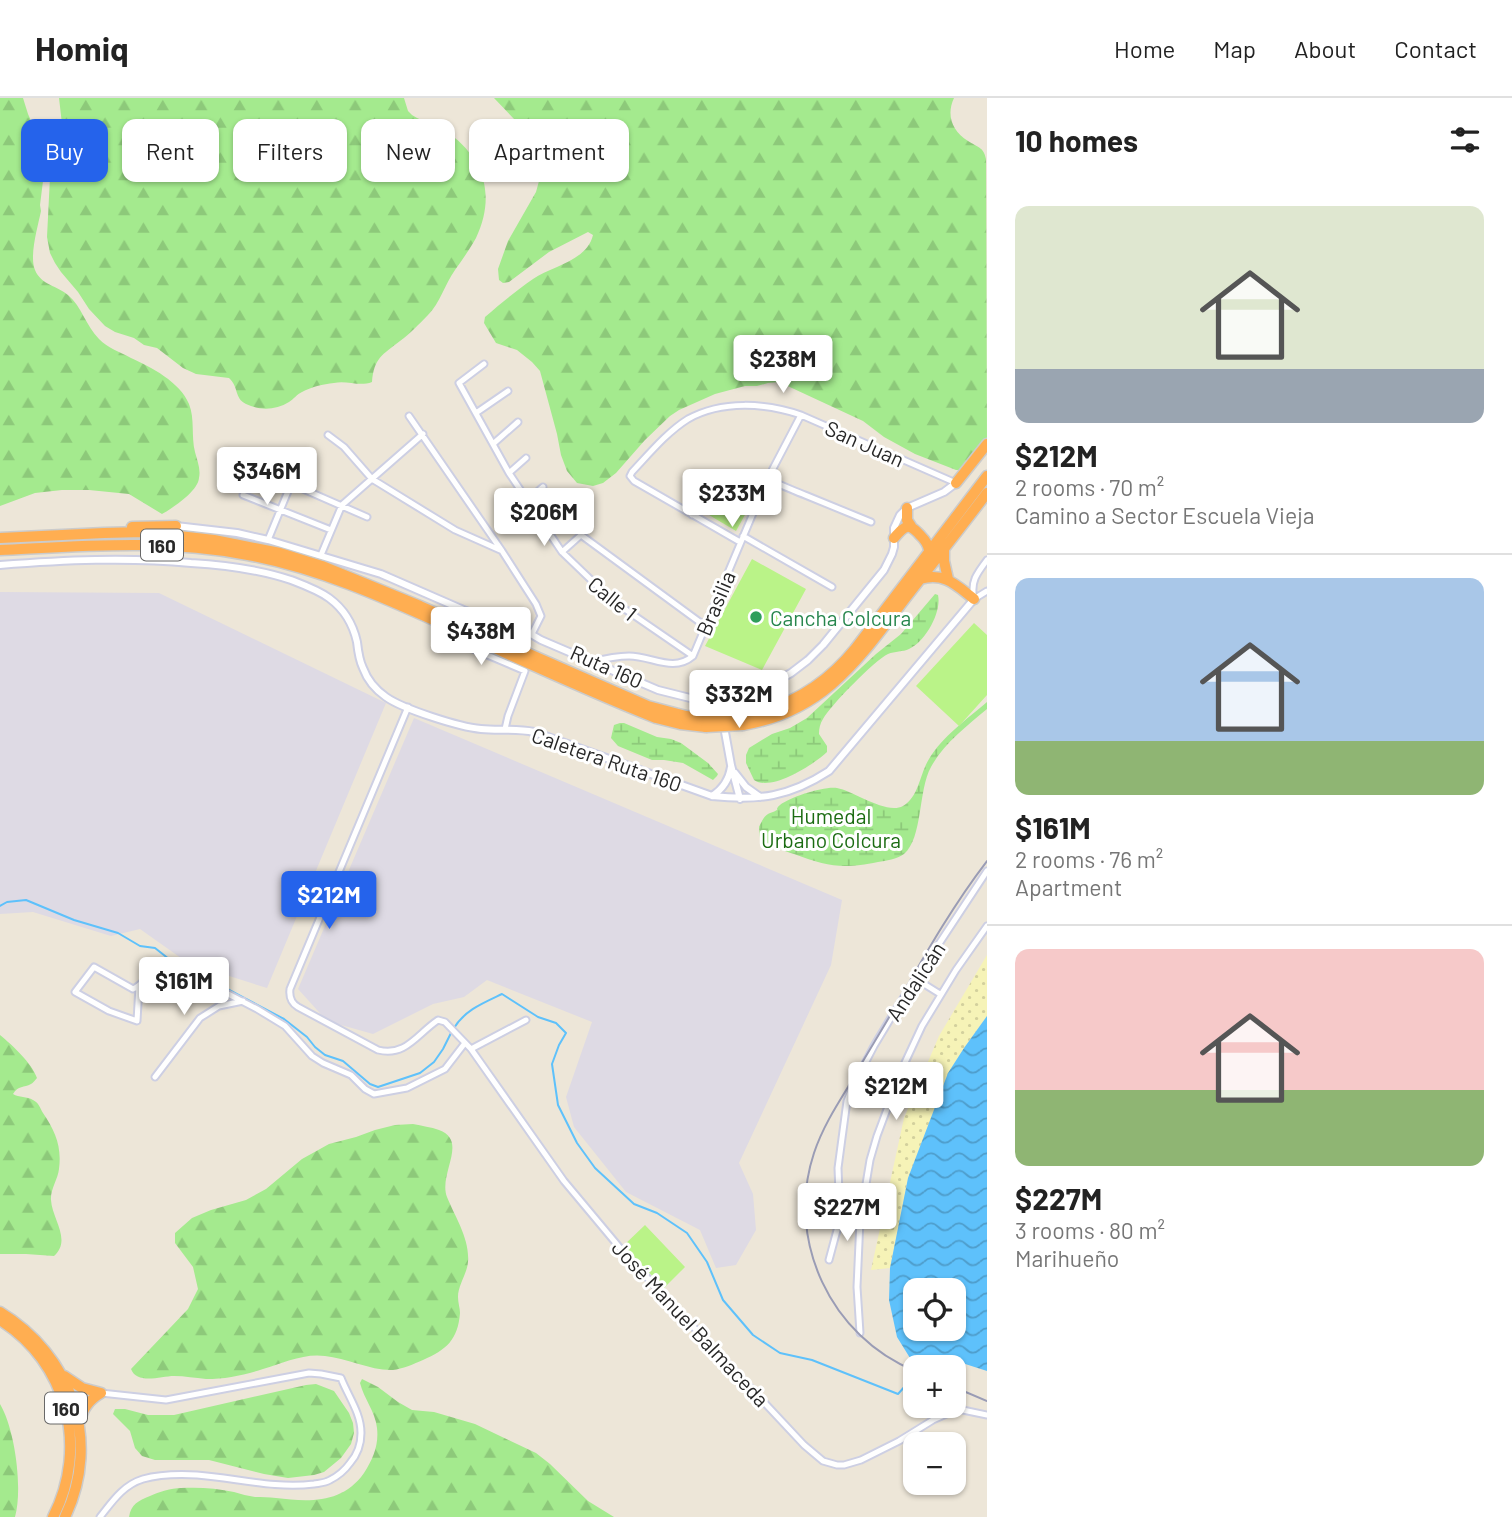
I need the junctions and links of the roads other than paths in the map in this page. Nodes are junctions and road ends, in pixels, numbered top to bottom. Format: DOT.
graph roads {
  1 [pos="484,364"];
  2 [pos="508,391"];
  3 [pos="476,413"];
  4 [pos="801,415"];
  5 [pos="409,416"];
  6 [pos="518,422"];
  7 [pos="423,434"];
  8 [pos="328,435"];
  9 [pos="493,444"];
  10 [pos="987,444"];
  11 [pos="526,458"];
  12 [pos="264,472"];
  13 [pos="509,473"];
  14 [pos="987,476"];
  15 [pos="372,479"];
  16 [pos="767,480"];
  17 [pos="291,484"];
  18 [pos="956,484"];
  19 [pos="543,487"];
  20 [pos="987,493"];
  21 [pos="243,495"];
  22 [pos="527,501"];
  23 [pos="342,505"];
  24 [pos="907,508"];
  25 [pos="280,511"];
  26 [pos="692,515"];
  27 [pos="367,517"];
  28 [pos="871,522"];
  29 [pos="176,526"];
  30 [pos="911,526"];
  31 [pos="331,530"];
  32 [pos="104,533"];
  33 [pos="0,538"];
  34 [pos="894,538"];
  35 [pos="742,539"];
  36 [pos="268,540"];
  37 [pos="944,548"];
  38 [pos="0,550"];
  39 [pos="502,551"];
  40 [pos="929,551"];
  41 [pos="562,552"];
  42 [pos="321,555"];
  43 [pos="987,560"];
  44 [pos="0,565"];
  45 [pos="920,579"];
  46 [pos="948,579"];
  47 [pos="832,587"];
  48 [pos="987,591"];
  49 [pos="974,599"];
  50 [pos="705,626"];
  51 [pos="532,634"];
  52 [pos="447,638"];
  53 [pos="693,656"];
  54 [pos="590,662"];
  55 [pos="719,699"];
  56 [pos="408,707"];
  57 [pos="703,721"];
  58 [pos="744,721"];
  59 [pos="505,729"];
  60 [pos="731,765"];
  61 [pos="712,796"];
  62 [pos="761,798"];
  63 [pos="740,799"];
  64 [pos="987,871"];
  65 [pos="987,926"];
  66 [pos="916,979"];
  67 [pos="139,986"];
  68 [pos="940,995"];
  69 [pos="243,1001"];
  70 [pos="526,1020"];
  71 [pos="464,1043"];
  72 [pos="471,1049"];
  73 [pos="155,1077"];
  74 [pos="841,1219"];
  75 [pos="860,1220"];
  76 [pos="828,1260"];
  77 [pos="0,1312"];
  78 [pos="0,1320"];
  79 [pos="860,1333"];
  80 [pos="61,1373"];
  81 [pos="101,1393"];
  82 [pos="987,1415"];
  83 [pos="79,1429"];
  84 [pos="52,1517"];
  85 [pos="65,1517"];
  86 [pos="100,1517"];
  1 -- 3 [label="street, Calle 1"];
  2 -- 3 [label="street"];
  3 -- 9 [label="street, Calle 1"];
  4 -- 16 [label="street, Brasilia"];
  4 -- 18 [label="street, San Juan"];
  4 -- 26 [label="street, San Juan"];
  5 -- 7 [label="street"];
  6 -- 9 [label="street"];
  7 -- 15 [label="street"];
  7 -- 39 [label="street"];
  8 -- 15 [label="street"];
  9 -- 13 [label="street, Calle 1"];
  10 -- 18 [label="highway"];
  11 -- 13 [label="street"];
  12 -- 17 [label="street"];
  13 -- 22 [label="street, Calle 1"];
  14 -- 40 [label="highway, Ruta 160 / 160"];
  15 -- 23 [label="street"];
  15 -- 39 [label="street"];
  16 -- 26 [label="street"];
  16 -- 28 [label="street"];
  16 -- 35 [label="street, Brasilia"];
  17 -- 23 [label="street"];
  17 -- 25 [label="street"];
  18 -- 24 [label="street"];
  19 -- 22 [label="street"];
  20 -- 37 [label="highway, Ruta 160 / 160"];
  21 -- 25 [label="street"];
  22 -- 41 [label="street, Calle 1"];
  23 -- 27 [label="street"];
  23 -- 31 [label="street"];
  24 -- 30 [label="highway"];
  24 -- 34 [label="street"];
  25 -- 31 [label="street"];
  25 -- 36 [label="street"];
  26 -- 35 [label="street"];
  29 -- 32 [label="highway"];
  29 -- 36 [label="street"];
  30 -- 34 [label="highway"];
  30 -- 40 [label="highway"];
  31 -- 42 [label="street"];
  32 -- 33 [label="highway, Ruta 160 / 160"];
  32 -- 57 [label="highway, Ruta 160 / 160"];
  34 -- 55 [label="street"];
  35 -- 47 [label="street"];
  35 -- 50 [label="street, Brasilia"];
  36 -- 42 [label="street"];
  37 -- 45 [label="highway, Ruta 160 / 160"];
  37 -- 46 [label="highway"];
  38 -- 57 [label="highway, Ruta 160 / 160"];
  39 -- 51 [label="street"];
  40 -- 58 [label="highway, Ruta 160 / 160"];
  41 -- 50 [label="street"];
  41 -- 53 [label="street, Calle 1"];
  42 -- 51 [label="street"];
  43 -- 49 [label="street"];
  44 -- 56 [label="street, Caletera Ruta 160"];
  45 -- 46 [label="highway"];
  45 -- 58 [label="highway, Ruta 160 / 160"];
  46 -- 49 [label="highway"];
  48 -- 49 [label="street"];
  49 -- 62 [label="street, Caletera Ruta 160"];
  50 -- 53 [label="street, Brasilia"];
  51 -- 54 [label="street"];
  52 -- 59 [label="street"];
  53 -- 54 [label="street, Brasilia"];
  54 -- 55 [label="street"];
  55 -- 60 [label="street"];
  56 -- 59 [label="street, Caletera Ruta 160"];
  56 -- 71 [label="street, José Manuel Balmaceda"];
  57 -- 58 [label="highway, Ruta 160 / 160, bridge"];
  59 -- 61 [label="street, Caletera Ruta 160"];
  60 -- 61 [label="street"];
  60 -- 62 [label="street"];
  60 -- 63 [label="street"];
  61 -- 63 [label="street, Caletera Ruta 160"];
  62 -- 63 [label="street, Caletera Ruta 160"];
  64 -- 66 [label="street, Andalicán"];
  65 -- 68 [label="street"];
  66 -- 68 [label="street"];
  66 -- 74 [label="street, Andalicán"];
  67 -- 67 [label="street"];
  67 -- 69 [label="street"];
  68 -- 75 [label="street"];
  69 -- 71 [label="street"];
  69 -- 73 [label="street"];
  70 -- 72 [label="street"];
  71 -- 72 [label="street, José Manuel Balmaceda"];
  72 -- 82 [label="street, José Manuel Balmaceda"];
  74 -- 75 [label="street"];
  74 -- 76 [label="street, Andalicán"];
  75 -- 79 [label="street"];
  77 -- 80 [label="highway, 160"];
  78 -- 84 [label="highway, 160"];
  80 -- 81 [label="highway"];
  80 -- 83 [label="highway, 160"];
  81 -- 83 [label="highway"];
  81 -- 86 [label="street"];
  83 -- 85 [label="highway, 160"];
}
